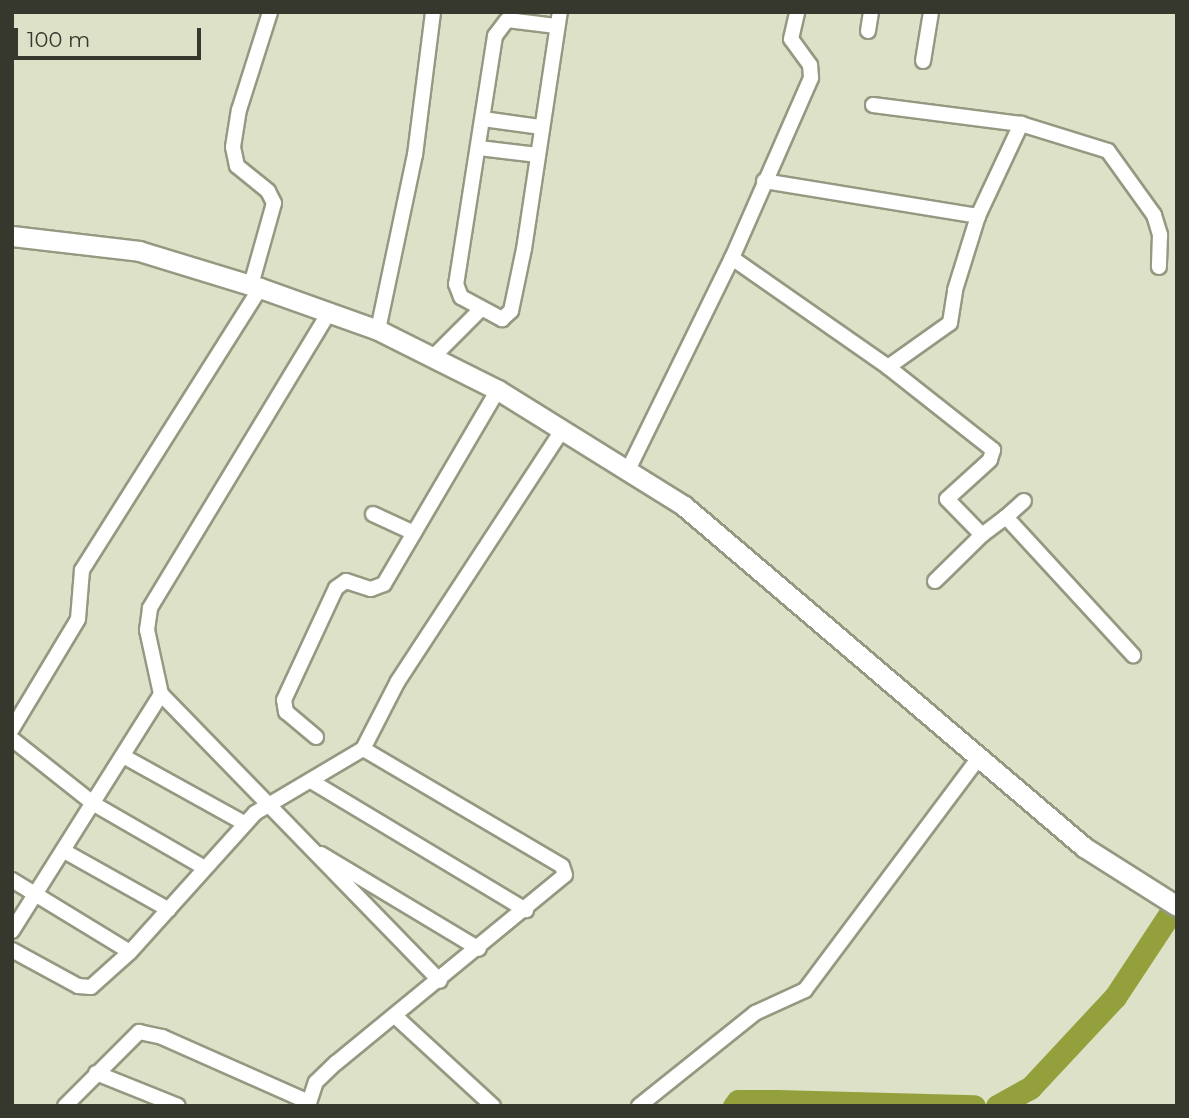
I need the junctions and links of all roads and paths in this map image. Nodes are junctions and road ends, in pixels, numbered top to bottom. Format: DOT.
graph roads {
  1 [pos="270,12"];
  2 [pos="433,12"];
  3 [pos="797,12"];
  4 [pos="871,12"];
  5 [pos="932,12"];
  6 [pos="558,19"];
  7 [pos="868,31"];
  8 [pos="923,61"];
  9 [pos="873,105"];
  10 [pos="483,119"];
  11 [pos="1021,124"];
  12 [pos="541,127"];
  13 [pos="479,148"];
  14 [pos="538,155"];
  15 [pos="765,181"];
  16 [pos="978,216"];
  17 [pos="12,236"];
  18 [pos="732,258"];
  19 [pos="1159,267"];
  20 [pos="255,287"];
  21 [pos="481,309"];
  22 [pos="330,313"];
  23 [pos="378,330"];
  24 [pos="435,355"];
  25 [pos="888,367"];
  26 [pos="498,390"];
  27 [pos="563,429"];
  28 [pos="629,468"];
  29 [pos="1024,501"];
  30 [pos="373,514"];
  31 [pos="1006,517"];
  32 [pos="414,533"];
  33 [pos="982,536"];
  34 [pos="935,581"];
  35 [pos="1133,655"];
  36 [pos="161,694"];
  37 [pos="12,729"];
  38 [pos="316,737"];
  39 [pos="12,739"];
  40 [pos="363,750"];
  41 [pos="123,756"];
  42 [pos="979,757"];
  43 [pos="311,781"];
  44 [pos="94,804"];
  45 [pos="267,804"];
  46 [pos="244,823"];
  47 [pos="302,843"];
  48 [pos="64,851"];
  49 [pos="205,868"];
  50 [pos="12,880"];
  51 [pos="35,895"];
  52 [pos="1169,902"];
  53 [pos="526,909"];
  54 [pos="169,910"];
  55 [pos="12,931"];
  56 [pos="478,949"];
  57 [pos="12,950"];
  58 [pos="130,952"];
  59 [pos="440,981"];
  60 [pos="395,1016"];
  61 [pos="96,1073"];
  62 [pos="308,1104"];
  63 [pos="65,1106"];
  64 [pos="178,1106"];
  65 [pos="493,1106"];
  66 [pos="639,1106"];
  1 -- 20 [label="street"];
  2 -- 23 [label="street"];
  3 -- 15 [label="street"];
  4 -- 7 [label="street"];
  5 -- 8 [label="street"];
  6 -- 10 [label="street"];
  6 -- 12 [label="street"];
  9 -- 11 [label="street"];
  10 -- 12 [label="street"];
  10 -- 13 [label="street"];
  11 -- 16 [label="street"];
  11 -- 19 [label="street"];
  12 -- 14 [label="street"];
  13 -- 14 [label="street"];
  13 -- 21 [label="street"];
  14 -- 21 [label="street"];
  15 -- 16 [label="street"];
  15 -- 18 [label="street"];
  16 -- 25 [label="street"];
  17 -- 20 [label="street"];
  18 -- 25 [label="street"];
  18 -- 28 [label="street"];
  20 -- 22 [label="street"];
  20 -- 37 [label="street"];
  21 -- 24 [label="street"];
  22 -- 23 [label="street"];
  22 -- 36 [label="street"];
  23 -- 24 [label="street"];
  24 -- 26 [label="street"];
  25 -- 33 [label="street"];
  26 -- 27 [label="street"];
  26 -- 32 [label="street"];
  27 -- 28 [label="street"];
  27 -- 40 [label="street"];
  28 -- 42 [label="street"];
  29 -- 31 [label="street"];
  30 -- 32 [label="street"];
  31 -- 33 [label="street"];
  31 -- 35 [label="street"];
  32 -- 38 [label="street"];
  33 -- 34 [label="street"];
  36 -- 41 [label="street"];
  36 -- 45 [label="street"];
  39 -- 44 [label="street"];
  40 -- 43 [label="street"];
  40 -- 53 [label="street"];
  41 -- 44 [label="street"];
  41 -- 46 [label="street"];
  42 -- 52 [label="street"];
  42 -- 66 [label="street"];
  43 -- 45 [label="street"];
  43 -- 53 [label="street"];
  44 -- 48 [label="street"];
  44 -- 49 [label="street"];
  45 -- 46 [label="street"];
  45 -- 47 [label="street"];
  46 -- 49 [label="street"];
  47 -- 56 [label="street"];
  47 -- 59 [label="street"];
  48 -- 51 [label="street"];
  48 -- 54 [label="street"];
  49 -- 54 [label="street"];
  50 -- 51 [label="street"];
  51 -- 55 [label="street"];
  51 -- 58 [label="street"];
  53 -- 56 [label="street"];
  54 -- 58 [label="street"];
  56 -- 59 [label="street"];
  57 -- 58 [label="street"];
  59 -- 60 [label="street"];
  60 -- 62 [label="street"];
  60 -- 65 [label="street"];
  61 -- 62 [label="street"];
  61 -- 63 [label="street"];
  61 -- 64 [label="street"];
}
